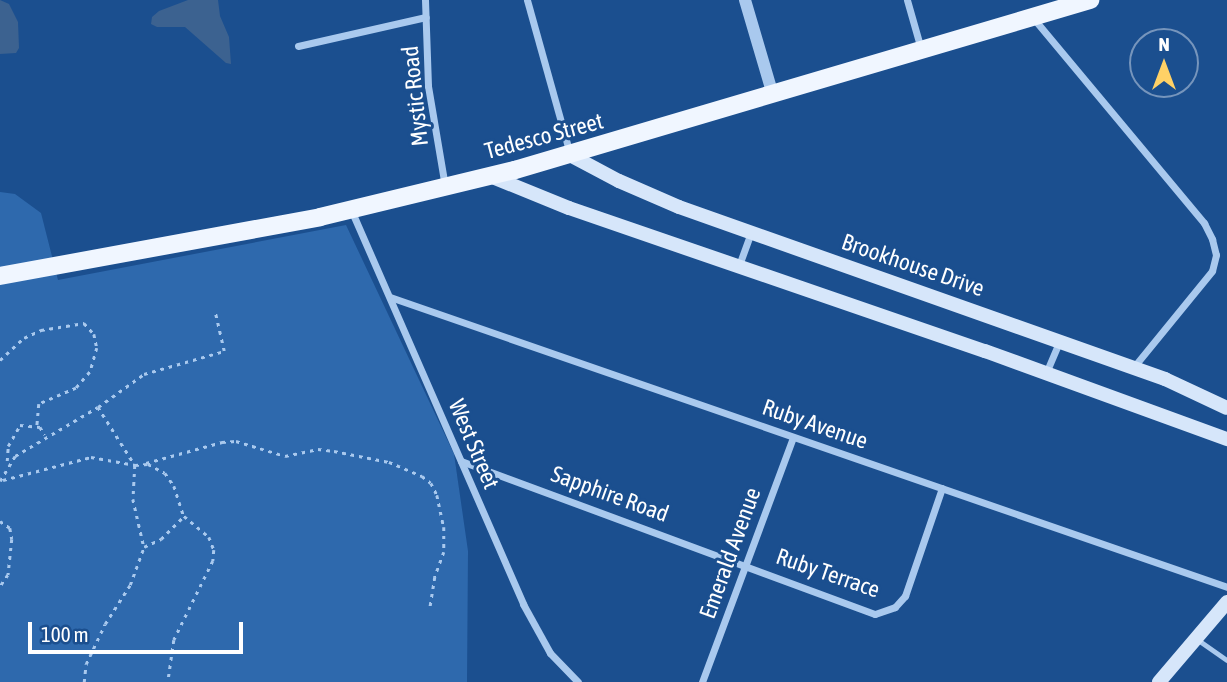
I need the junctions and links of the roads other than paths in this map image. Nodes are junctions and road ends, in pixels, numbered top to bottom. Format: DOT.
graph roads {
  1 [pos="425,0"];
  2 [pos="527,0"];
  3 [pos="745,0"];
  4 [pos="907,0"];
  5 [pos="1090,0"];
  6 [pos="1069,3"];
  7 [pos="426,17"];
  8 [pos="1033,18"];
  9 [pos="298,46"];
  10 [pos="921,50"];
  11 [pos="773,95"];
  12 [pos="570,155"];
  13 [pos="490,176"];
  14 [pos="445,187"];
  15 [pos="351,211"];
  16 [pos="751,233"];
  17 [pos="738,268"];
  18 [pos="0,276"];
  19 [pos="390,297"];
  20 [pos="1059,341"];
  21 [pos="1133,368"];
  22 [pos="1046,374"];
  23 [pos="1227,408"];
  24 [pos="793,437"];
  25 [pos="1227,439"];
  26 [pos="461,461"];
  27 [pos="942,488"];
  28 [pos="746,564"];
  29 [pos="1227,587"];
  30 [pos="1227,602"];
  31 [pos="1196,639"];
  32 [pos="1227,660"];
  33 [pos="578,682"];
  34 [pos="702,682"];
  35 [pos="1159,682"];
  1 -- 7 [label="street, Mystic Road"];
  2 -- 12 [label="street"];
  3 -- 11 [label="street"];
  4 -- 10 [label="street"];
  5 -- 6 [label="main road, Tedesco Street"];
  6 -- 8 [label="main road, Tedesco Street"];
  7 -- 9 [label="street"];
  7 -- 14 [label="street, Mystic Road"];
  8 -- 10 [label="main road, Tedesco Street"];
  8 -- 21 [label="street"];
  10 -- 11 [label="main road, Tedesco Street"];
  11 -- 12 [label="main road, Tedesco Street"];
  12 -- 13 [label="main road, Tedesco Street"];
  12 -- 16 [label="main road, Brookhouse Drive"];
  13 -- 14 [label="main road, Tedesco Street"];
  13 -- 17 [label="main road"];
  14 -- 15 [label="main road, Tedesco Street"];
  15 -- 18 [label="main road, Tedesco Street"];
  15 -- 19 [label="street, West Street"];
  16 -- 17 [label="street"];
  16 -- 20 [label="main road, Brookhouse Drive"];
  17 -- 22 [label="main road"];
  19 -- 24 [label="street, Ruby Avenue"];
  19 -- 26 [label="street, West Street"];
  20 -- 21 [label="main road, Brookhouse Drive"];
  20 -- 22 [label="street"];
  21 -- 23 [label="main road, Brookhouse Drive"];
  22 -- 25 [label="main road"];
  24 -- 27 [label="street, Ruby Avenue"];
  24 -- 28 [label="street, Emerald Avenue"];
  26 -- 28 [label="street, Sapphire Road"];
  26 -- 33 [label="street, West Street"];
  27 -- 28 [label="street, Ruby Terrace"];
  27 -- 29 [label="street, Ruby Avenue"];
  28 -- 34 [label="street, Emerald Avenue"];
  30 -- 31 [label="main road"];
  31 -- 32 [label="lane"];
  31 -- 35 [label="main road"];
}
